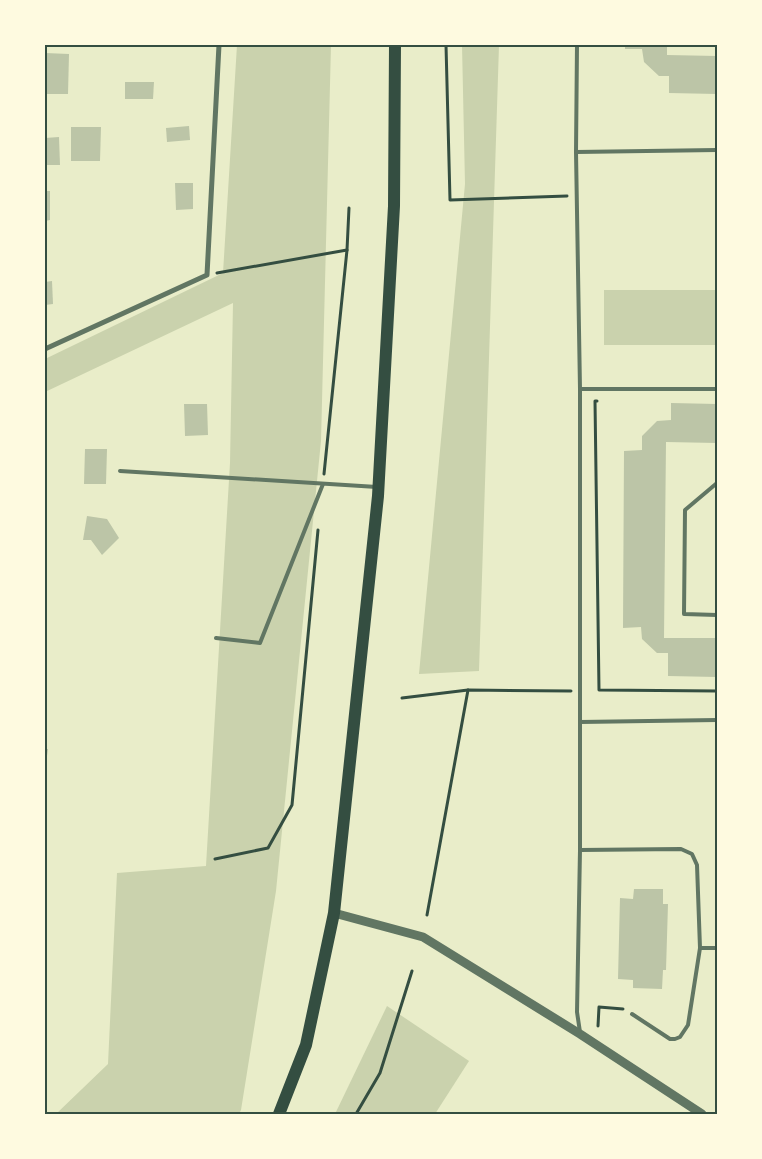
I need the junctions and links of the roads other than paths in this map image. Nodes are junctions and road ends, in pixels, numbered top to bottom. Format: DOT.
graph roads {
  1 [pos="219,45"];
  2 [pos="395,45"];
  3 [pos="577,45"];
  4 [pos="717,150"];
  5 [pos="576,152"];
  6 [pos="45,349"];
  7 [pos="580,389"];
  8 [pos="717,389"];
  9 [pos="120,470"];
  10 [pos="717,483"];
  11 [pos="323,484"];
  12 [pos="379,488"];
  13 [pos="717,615"];
  14 [pos="216,638"];
  15 [pos="717,720"];
  16 [pos="580,722"];
  17 [pos="580,850"];
  18 [pos="334,913"];
  19 [pos="700,948"];
  20 [pos="717,948"];
  21 [pos="632,1014"];
  22 [pos="580,1034"];
  23 [pos="279,1114"];
  24 [pos="702,1114"];
  1 -- 6 [label="street"];
  2 -- 12 [label="main road"];
  3 -- 5 [label="lane"];
  4 -- 5 [label="lane"];
  5 -- 7 [label="lane"];
  7 -- 8 [label="lane"];
  7 -- 16 [label="lane"];
  9 -- 11 [label="lane"];
  10 -- 13 [label="lane"];
  11 -- 12 [label="lane"];
  11 -- 14 [label="lane"];
  12 -- 18 [label="main road"];
  15 -- 16 [label="lane"];
  16 -- 17 [label="lane"];
  17 -- 19 [label="lane"];
  17 -- 22 [label="lane"];
  18 -- 22 [label="street"];
  18 -- 23 [label="main road"];
  19 -- 20 [label="lane"];
  19 -- 21 [label="lane"];
  22 -- 24 [label="street"];
}
